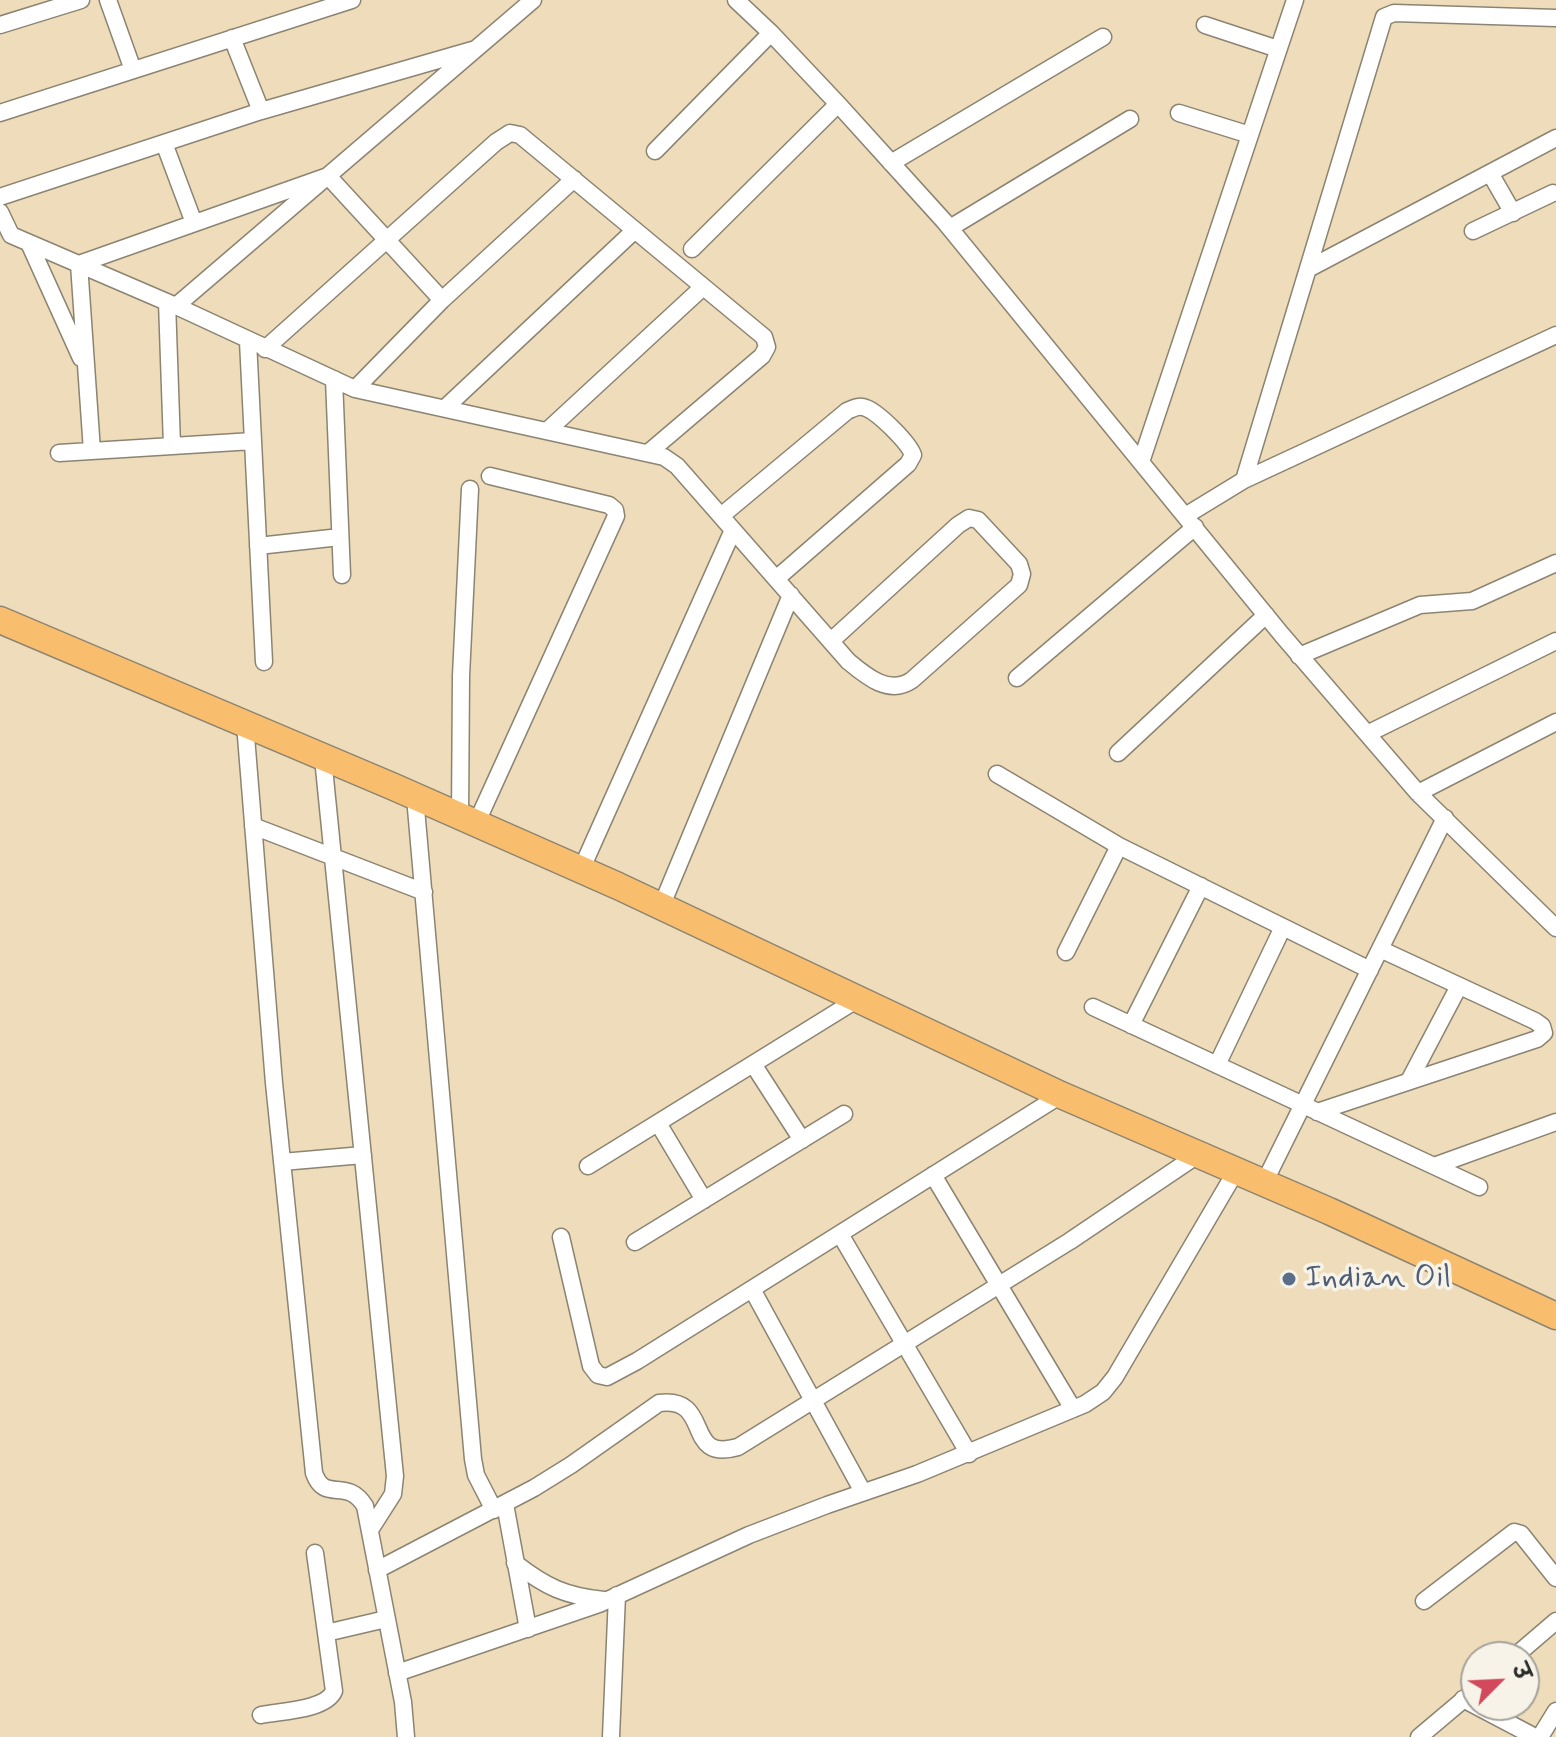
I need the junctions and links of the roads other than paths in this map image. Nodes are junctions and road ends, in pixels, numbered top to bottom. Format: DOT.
graph roads {
  1 [pos="81,0"];
  2 [pos="108,0"];
  3 [pos="352,0"];
  4 [pos="533,0"];
  5 [pos="736,0"];
  6 [pos="1295,0"];
  7 [pos="1556,18"];
  8 [pos="0,25"];
  9 [pos="1205,25"];
  10 [pos="771,33"];
  11 [pos="1103,37"];
  12 [pos="232,38"];
  13 [pos="476,49"];
  14 [pos="1278,49"];
  15 [pos="133,70"];
  16 [pos="838,104"];
  17 [pos="261,111"];
  18 [pos="0,113"];
  19 [pos="1179,113"];
  20 [pos="1130,119"];
  21 [pos="1250,135"];
  22 [pos="1556,138"];
  23 [pos="164,143"];
  24 [pos="655,151"];
  25 [pos="891,163"];
  26 [pos="1490,173"];
  27 [pos="328,176"];
  28 [pos="574,179"];
  29 [pos="1553,193"];
  30 [pos="0,197"];
  31 [pos="0,212"];
  32 [pos="1513,213"];
  33 [pos="194,223"];
  34 [pos="950,228"];
  35 [pos="635,230"];
  36 [pos="1473,231"];
  37 [pos="387,240"];
  38 [pos="29,243"];
  39 [pos="692,249"];
  40 [pos="79,264"];
  41 [pos="1308,269"];
  42 [pos="703,287"];
  43 [pos="442,300"];
  44 [pos="171,304"];
  45 [pos="1556,335"];
  46 [pos="248,341"];
  47 [pos="265,349"];
  48 [pos="86,369"];
  49 [pos="334,379"];
  50 [pos="355,389"];
  51 [pos="445,408"];
  52 [pos="547,431"];
  53 [pos="253,441"];
  54 [pos="172,446"];
  55 [pos="92,451"];
  56 [pos="59,453"];
  57 [pos="648,453"];
  58 [pos="1141,462"];
  59 [pos="490,476"];
  60 [pos="1244,480"];
  61 [pos="470,489"];
  62 [pos="721,516"];
  63 [pos="1190,521"];
  64 [pos="733,530"];
  65 [pos="340,537"];
  66 [pos="258,546"];
  67 [pos="1556,563"];
  68 [pos="342,575"];
  69 [pos="776,579"];
  70 [pos="791,595"];
  71 [pos="1266,615"];
  72 [pos="0,620"];
  73 [pos="831,641"];
  74 [pos="1556,641"];
  75 [pos="1299,656"];
  76 [pos="264,662"];
  77 [pos="1017,678"];
  78 [pos="1556,722"];
  79 [pos="245,724"];
  80 [pos="1367,734"];
  81 [pos="1118,753"];
  82 [pos="323,758"];
  83 [pos="997,774"];
  84 [pos="1418,793"];
  85 [pos="415,797"];
  86 [pos="1445,818"];
  87 [pos="468,820"];
  88 [pos="253,826"];
  89 [pos="1119,846"];
  90 [pos="334,857"];
  91 [pos="581,870"];
  92 [pos="1201,886"];
  93 [pos="424,892"];
  94 [pos="661,907"];
  95 [pos="1283,927"];
  96 [pos="1556,928"];
  97 [pos="1380,949"];
  98 [pos="1066,952"];
  99 [pos="1370,970"];
  100 [pos="1459,986"];
  101 [pos="858,999"];
  102 [pos="1093,1007"];
  103 [pos="1131,1025"];
  104 [pos="753,1064"];
  105 [pos="1217,1065"];
  106 [pos="1409,1081"];
  107 [pos="1061,1095"];
  108 [pos="1310,1109"];
  109 [pos="844,1114"];
  110 [pos="1556,1122"];
  111 [pos="658,1123"];
  112 [pos="802,1140"];
  113 [pos="1199,1154"];
  114 [pos="363,1155"];
  115 [pos="282,1162"];
  116 [pos="588,1166"];
  117 [pos="1434,1166"];
  118 [pos="1236,1171"];
  119 [pos="933,1175"];
  120 [pos="1264,1183"];
  121 [pos="1479,1187"];
  122 [pos="704,1200"];
  123 [pos="840,1234"];
  124 [pos="561,1237"];
  125 [pos="635,1242"];
  126 [pos="999,1285"];
  127 [pos="752,1289"];
  128 [pos="1556,1316"];
  129 [pos="906,1343"];
  130 [pos="813,1400"];
  131 [pos="1073,1409"];
  132 [pos="969,1454"];
  133 [pos="863,1492"];
  134 [pos="499,1507"];
  135 [pos="370,1530"];
  136 [pos="315,1553"];
  137 [pos="515,1563"];
  138 [pos="377,1570"];
  139 [pos="1556,1578"];
  140 [pos="612,1598"];
  141 [pos="1424,1601"];
  142 [pos="386,1619"];
  143 [pos="1556,1621"];
  144 [pos="528,1629"];
  145 [pos="326,1633"];
  146 [pos="1533,1641"];
  147 [pos="397,1673"];
  148 [pos="1460,1702"];
  149 [pos="1556,1711"];
  150 [pos="261,1715"];
  151 [pos="1512,1721"];
  152 [pos="406,1737"];
  153 [pos="611,1737"];
  154 [pos="1419,1737"];
  155 [pos="1537,1737"];
  1 -- 8 [label="street"];
  2 -- 15 [label="street"];
  3 -- 12 [label="street"];
  4 -- 13 [label="street"];
  5 -- 10 [label="street"];
  6 -- 14 [label="street"];
  7 -- 41 [label="street"];
  9 -- 14 [label="street"];
  10 -- 16 [label="street"];
  10 -- 24 [label="street"];
  11 -- 25 [label="street"];
  12 -- 15 [label="street"];
  12 -- 17 [label="street"];
  13 -- 17 [label="street"];
  13 -- 27 [label="street"];
  14 -- 21 [label="street"];
  15 -- 18 [label="street"];
  16 -- 25 [label="street"];
  16 -- 39 [label="street"];
  17 -- 23 [label="street"];
  19 -- 21 [label="street"];
  20 -- 34 [label="street"];
  21 -- 58 [label="street"];
  22 -- 26 [label="street"];
  23 -- 30 [label="street"];
  23 -- 33 [label="street"];
  25 -- 34 [label="street"];
  26 -- 32 [label="street"];
  26 -- 41 [label="street"];
  27 -- 33 [label="street"];
  27 -- 37 [label="street"];
  27 -- 44 [label="street"];
  28 -- 35 [label="street"];
  28 -- 37 [label="street"];
  28 -- 43 [label="street"];
  29 -- 32 [label="street"];
  31 -- 38 [label="street"];
  32 -- 36 [label="street"];
  33 -- 40 [label="street"];
  34 -- 58 [label="street"];
  35 -- 42 [label="street"];
  35 -- 51 [label="street"];
  37 -- 43 [label="street"];
  37 -- 47 [label="street"];
  38 -- 40 [label="street"];
  38 -- 48 [label="street"];
  40 -- 44 [label="street"];
  40 -- 48 [label="street"];
  41 -- 60 [label="street"];
  42 -- 52 [label="street"];
  42 -- 57 [label="street"];
  43 -- 50 [label="street"];
  44 -- 46 [label="street"];
  44 -- 54 [label="street"];
  45 -- 60 [label="street"];
  46 -- 47 [label="street"];
  46 -- 53 [label="street"];
  47 -- 49 [label="street"];
  48 -- 55 [label="street"];
  49 -- 50 [label="street"];
  49 -- 65 [label="street"];
  50 -- 51 [label="street"];
  51 -- 52 [label="street"];
  52 -- 57 [label="street"];
  53 -- 54 [label="street"];
  53 -- 66 [label="street"];
  54 -- 55 [label="street"];
  55 -- 56 [label="street"];
  57 -- 62 [label="street"];
  58 -- 63 [label="street"];
  59 -- 87 [label="street"];
  60 -- 63 [label="street"];
  61 -- 87 [label="street"];
  62 -- 64 [label="street"];
  62 -- 69 [label="street"];
  63 -- 71 [label="street"];
  63 -- 77 [label="street"];
  64 -- 69 [label="street"];
  64 -- 91 [label="street"];
  65 -- 66 [label="street"];
  65 -- 68 [label="street"];
  66 -- 76 [label="street"];
  67 -- 75 [label="street"];
  69 -- 70 [label="street"];
  70 -- 73 [label="street"];
  70 -- 94 [label="street"];
  71 -- 75 [label="street"];
  71 -- 81 [label="street"];
  72 -- 79 [label="main road"];
  73 -- 73 [label="street"];
  74 -- 80 [label="street"];
  75 -- 80 [label="street"];
  78 -- 84 [label="street"];
  79 -- 82 [label="main road"];
  79 -- 88 [label="street"];
  80 -- 84 [label="street"];
  82 -- 85 [label="main road"];
  82 -- 90 [label="street"];
  83 -- 89 [label="street"];
  84 -- 86 [label="street"];
  85 -- 87 [label="main road"];
  85 -- 93 [label="street"];
  86 -- 96 [label="street"];
  86 -- 97 [label="street"];
  87 -- 91 [label="main road"];
  88 -- 90 [label="street"];
  88 -- 115 [label="street"];
  89 -- 92 [label="street"];
  89 -- 98 [label="street"];
  90 -- 93 [label="street"];
  90 -- 114 [label="street"];
  91 -- 94 [label="main road"];
  92 -- 95 [label="street"];
  92 -- 103 [label="street"];
  93 -- 134 [label="street"];
  94 -- 101 [label="main road"];
  95 -- 99 [label="street"];
  95 -- 105 [label="street"];
  97 -- 99 [label="street"];
  97 -- 100 [label="street"];
  99 -- 108 [label="street"];
  100 -- 106 [label="street"];
  100 -- 106 [label="street"];
  101 -- 104 [label="street"];
  101 -- 107 [label="main road"];
  102 -- 103 [label="street"];
  103 -- 105 [label="street"];
  104 -- 111 [label="street"];
  104 -- 112 [label="street"];
  105 -- 108 [label="street"];
  106 -- 108 [label="street"];
  107 -- 113 [label="main road"];
  107 -- 119 [label="street"];
  108 -- 117 [label="street"];
  108 -- 120 [label="street"];
  109 -- 112 [label="street"];
  110 -- 117 [label="street"];
  111 -- 116 [label="street"];
  111 -- 122 [label="street"];
  112 -- 122 [label="street"];
  113 -- 118 [label="main road"];
  113 -- 126 [label="street"];
  114 -- 115 [label="street"];
  114 -- 135 [label="street"];
  115 -- 135 [label="street"];
  117 -- 121 [label="street"];
  118 -- 120 [label="main road"];
  118 -- 131 [label="street"];
  119 -- 123 [label="street"];
  119 -- 126 [label="street"];
  120 -- 128 [label="main road"];
  122 -- 125 [label="street"];
  123 -- 127 [label="street"];
  123 -- 129 [label="street"];
  124 -- 127 [label="street"];
  126 -- 129 [label="street"];
  126 -- 131 [label="street"];
  127 -- 130 [label="street"];
  129 -- 130 [label="street"];
  129 -- 132 [label="street"];
  130 -- 133 [label="street"];
  130 -- 134 [label="street"];
  131 -- 132 [label="street"];
  132 -- 133 [label="street"];
  133 -- 140 [label="street"];
  134 -- 137 [label="street"];
  134 -- 138 [label="street"];
  135 -- 138 [label="street"];
  136 -- 145 [label="street"];
  137 -- 140 [label="street"];
  137 -- 144 [label="street"];
  138 -- 142 [label="street"];
  139 -- 141 [label="street"];
  140 -- 144 [label="street"];
  140 -- 153 [label="street"];
  142 -- 145 [label="street"];
  142 -- 147 [label="street"];
  143 -- 146 [label="street"];
  144 -- 147 [label="street"];
  145 -- 150 [label="street"];
  147 -- 152 [label="street"];
  148 -- 154 [label="street"];
  149 -- 155 [label="street"];
  151 -- 155 [label="street"];
}
